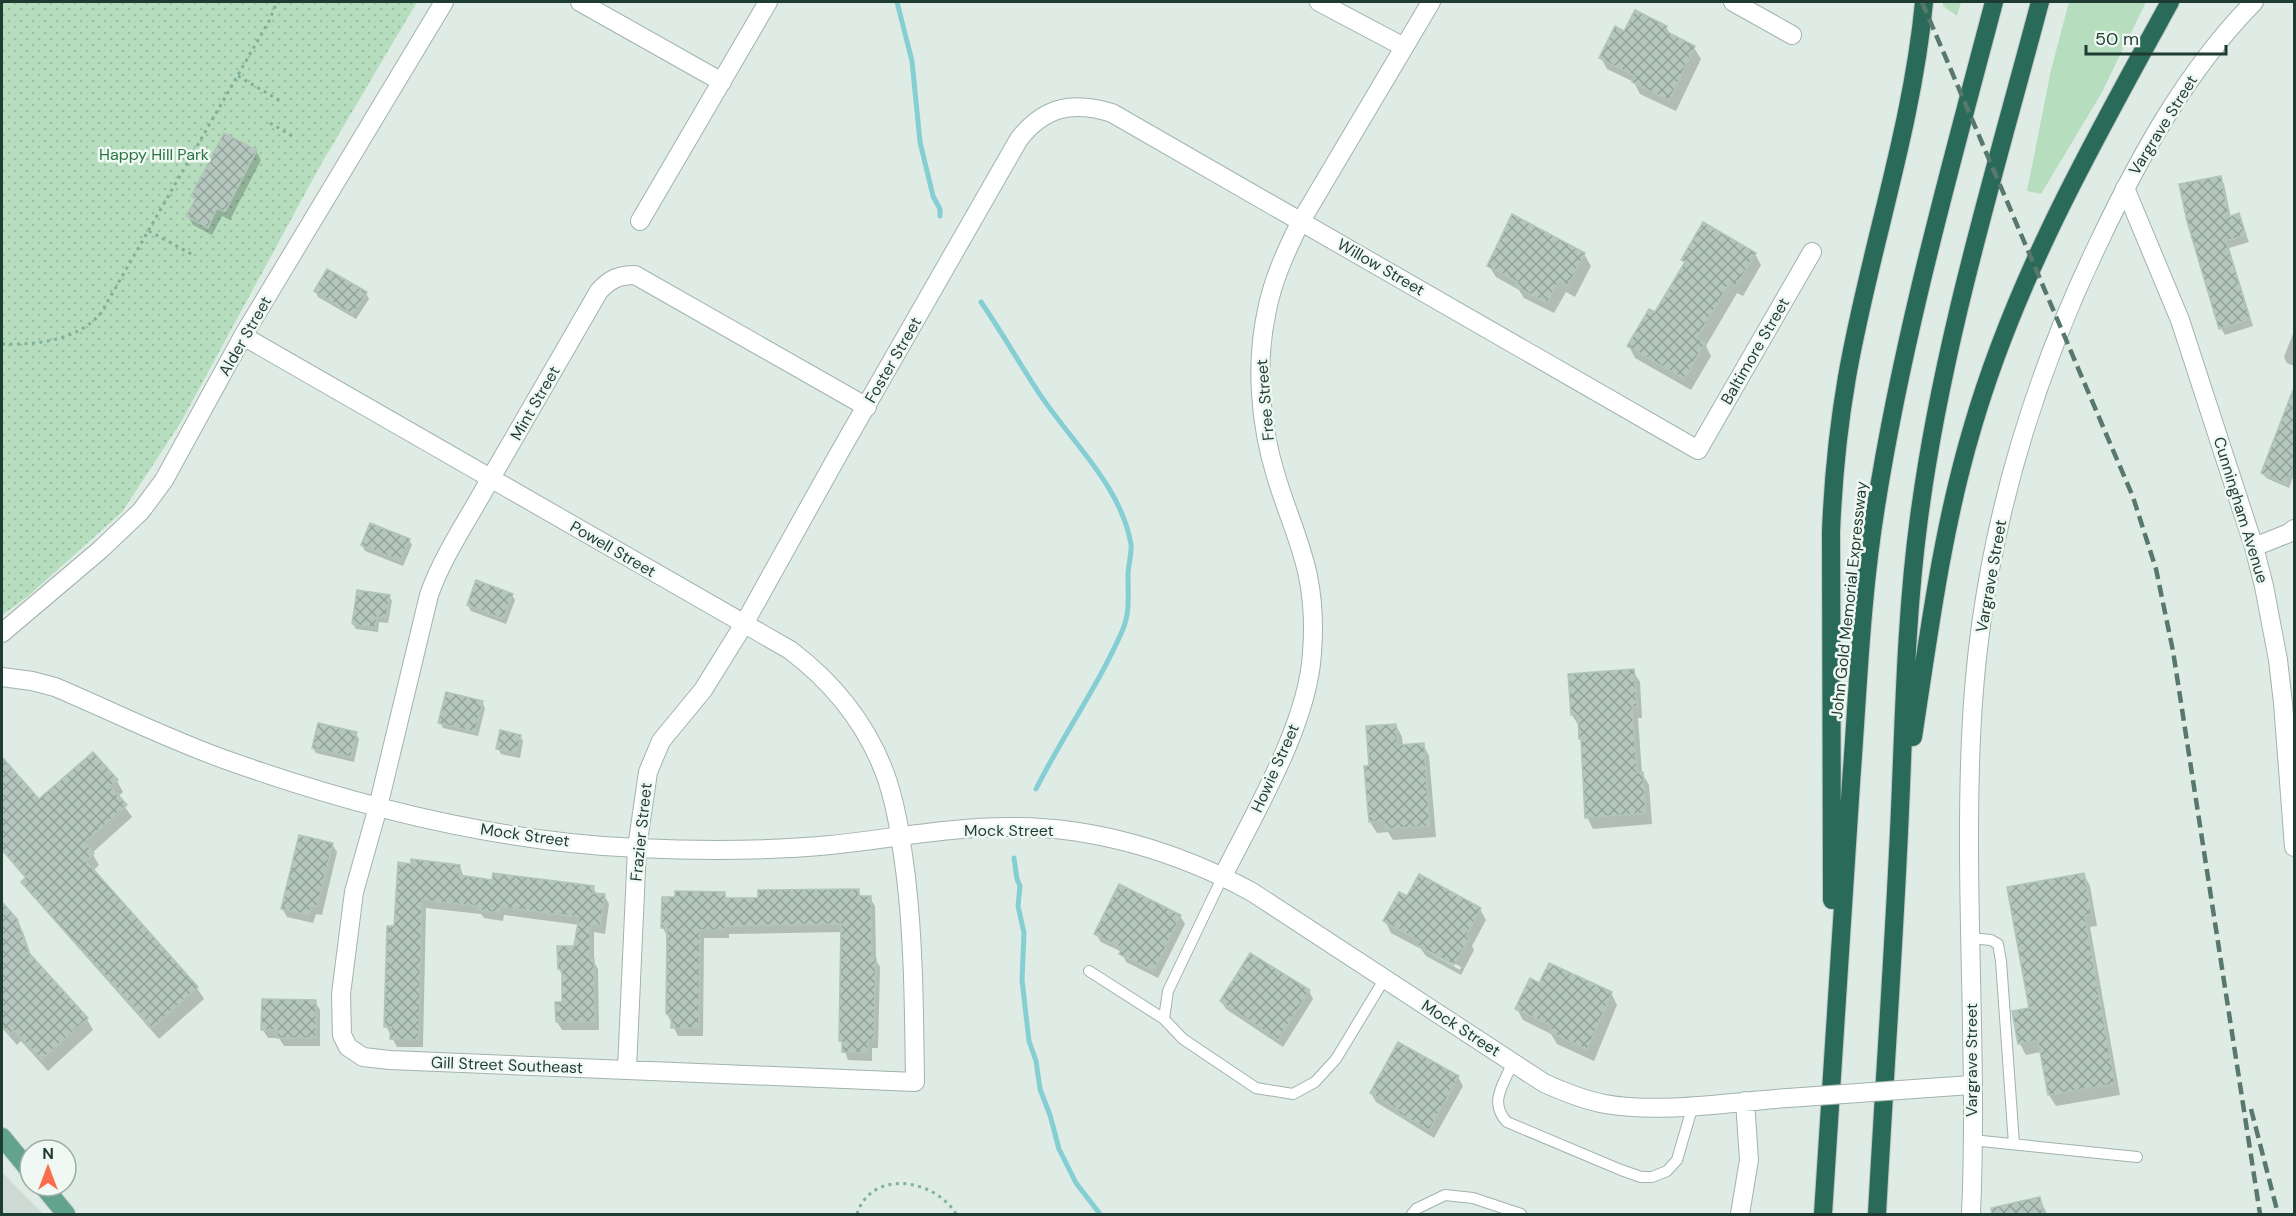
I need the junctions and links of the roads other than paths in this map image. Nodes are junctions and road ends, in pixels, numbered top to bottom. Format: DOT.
graph roads {
  1 [pos="444,2"];
  2 [pos="579,2"];
  3 [pos="768,2"];
  4 [pos="1319,2"];
  5 [pos="1431,2"];
  6 [pos="1733,2"];
  7 [pos="1924,2"];
  8 [pos="1994,2"];
  9 [pos="2040,2"];
  10 [pos="2170,2"];
  11 [pos="2254,2"];
  12 [pos="1792,35"];
  13 [pos="1404,47"];
  14 [pos="722,82"];
  15 [pos="1056,110"];
  16 [pos="2125,188"];
  17 [pos="640,221"];
  18 [pos="1301,221"];
  19 [pos="1812,252"];
  20 [pos="243,336"];
  21 [pos="867,407"];
  22 [pos="1698,450"];
  23 [pos="490,479"];
  24 [pos="2295,529"];
  25 [pos="2254,547"];
  26 [pos="744,624"];
  27 [pos="2,633"];
  28 [pos="1312,655"];
  29 [pos="2,677"];
  30 [pos="378,807"];
  31 [pos="1899,833"];
  32 [pos="901,836"];
  33 [pos="2295,847"];
  34 [pos="637,848"];
  35 [pos="1223,876"];
  36 [pos="1970,938"];
  37 [pos="1089,971"];
  38 [pos="1385,978"];
  39 [pos="1164,1019"];
  40 [pos="1833,1048"];
  41 [pos="1514,1062"];
  42 [pos="627,1069"];
  43 [pos="915,1082"];
  44 [pos="1971,1085"];
  45 [pos="1745,1101"];
  46 [pos="1693,1105"];
  47 [pos="2,1137"];
  48 [pos="1972,1140"];
  49 [pos="2014,1144"];
  50 [pos="18,1156"];
  51 [pos="2137,1157"];
  52 [pos="53,1198"];
  53 [pos="66,1215"];
  54 [pos="1412,1215"];
  55 [pos="1521,1215"];
  56 [pos="1740,1215"];
  57 [pos="1823,1215"];
  58 [pos="1877,1215"];
  59 [pos="1971,1215"];
  1 -- 20 [label="street, Alder Street"];
  2 -- 14 [label="street"];
  3 -- 14 [label="street"];
  4 -- 13 [label="street"];
  5 -- 13 [label="street, Free Street"];
  6 -- 12 [label="street"];
  7 -- 40 [label="highway"];
  8 -- 40 [label="highway, John Gold Memorial Expressway"];
  9 -- 31 [label="highway"];
  10 -- 31 [label="highway"];
  11 -- 16 [label="street, Vargrave Street"];
  13 -- 18 [label="street, Free Street"];
  14 -- 17 [label="street"];
  15 -- 18 [label="street, Willow Street"];
  15 -- 21 [label="street, Foster Street"];
  16 -- 25 [label="street, Cunningham Avenue"];
  16 -- 36 [label="street, Vargrave Street"];
  18 -- 22 [label="street, Willow Street"];
  18 -- 28 [label="street, Free Street"];
  19 -- 22 [label="street, Baltimore Street"];
  20 -- 23 [label="street, Powell Street"];
  20 -- 27 [label="street, Alder Street"];
  21 -- 23 [label="street, Mint Street"];
  21 -- 26 [label="street, Foster Street"];
  23 -- 26 [label="street, Powell Street"];
  23 -- 30 [label="street, Mint Street"];
  24 -- 25 [label="street"];
  25 -- 33 [label="street, Cunningham Avenue"];
  26 -- 32 [label="street, Powell Street"];
  26 -- 34 [label="street, Frazier Street"];
  28 -- 35 [label="street, Howie Street"];
  29 -- 30 [label="street, Mock Street"];
  30 -- 34 [label="street, Mock Street"];
  30 -- 42 [label="street, Gill Street Southeast"];
  31 -- 58 [label="highway"];
  32 -- 34 [label="street, Mock Street"];
  32 -- 35 [label="street, Mock Street"];
  32 -- 43 [label="street, Powell Street"];
  34 -- 42 [label="street, Frazier Street"];
  35 -- 38 [label="street, Mock Street"];
  35 -- 39 [label="lane"];
  36 -- 44 [label="street, Vargrave Street"];
  36 -- 49 [label="lane"];
  37 -- 39 [label="lane"];
  38 -- 39 [label="lane"];
  38 -- 41 [label="street, Mock Street"];
  40 -- 57 [label="highway, John Gold Memorial Expressway"];
  41 -- 46 [label="street, Mock Street"];
  41 -- 46 [label="lane"];
  42 -- 43 [label="street, Gill Street Southeast"];
  44 -- 45 [label="street, Mock Street, bridge"];
  44 -- 48 [label="street, Vargrave Street"];
  45 -- 46 [label="street, Mock Street"];
  45 -- 56 [label="street"];
  47 -- 50 [label="main road"];
  48 -- 49 [label="lane"];
  48 -- 59 [label="street, Vargrave Street"];
  49 -- 51 [label="lane"];
  52 -- 53 [label="main road"];
  54 -- 55 [label="lane"];
}
